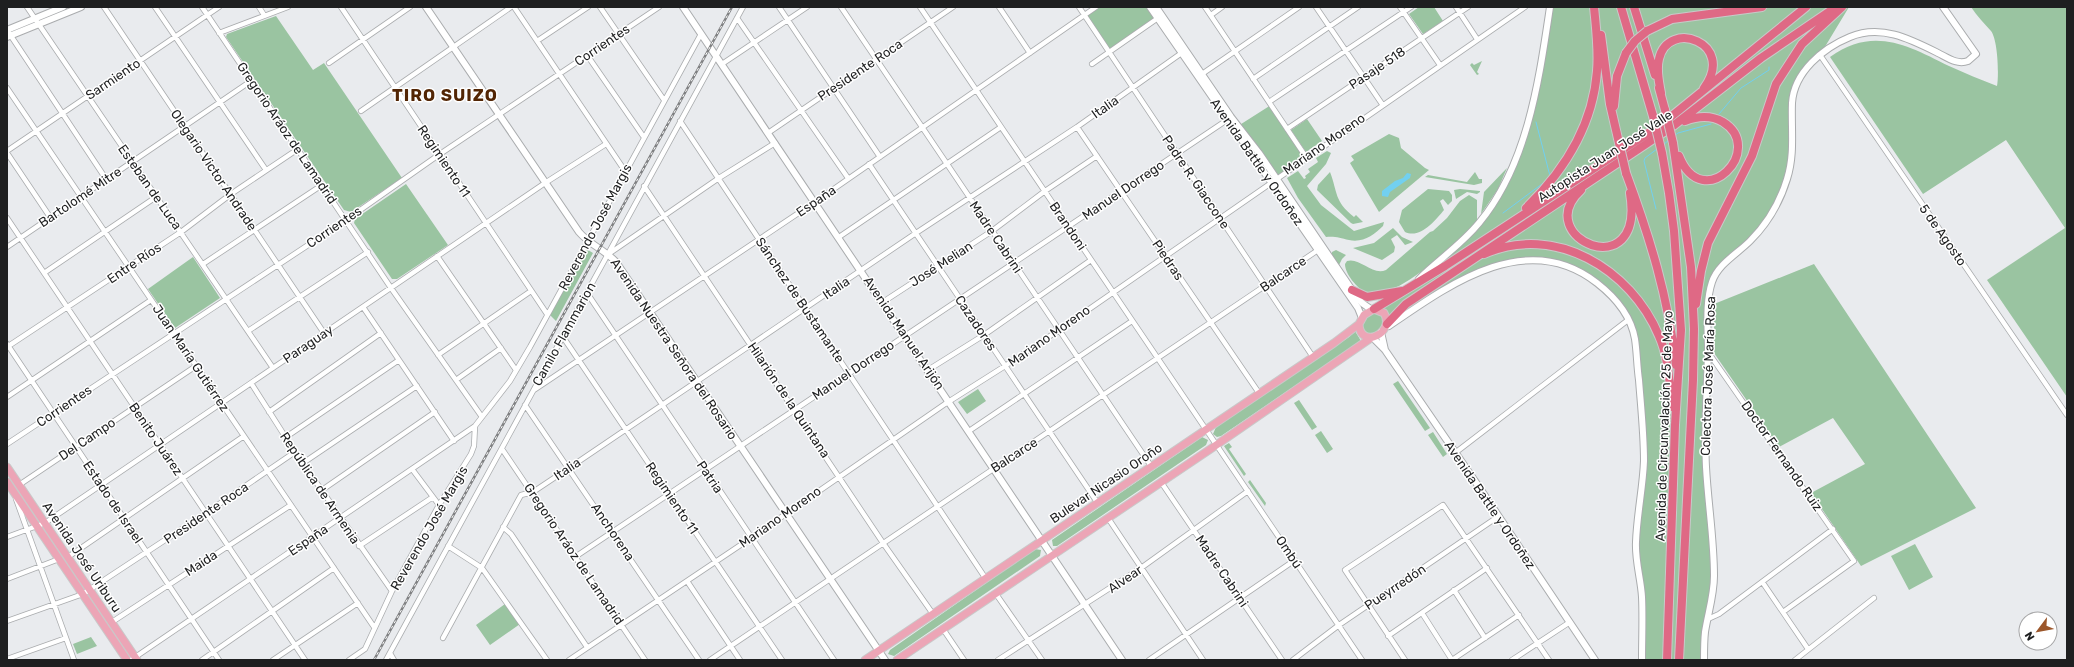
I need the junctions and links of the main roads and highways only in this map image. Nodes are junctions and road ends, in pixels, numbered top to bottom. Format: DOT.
graph roads {
  1 [pos="63,7"];
  2 [pos="81,7"];
  3 [pos="426,7"];
  4 [pos="684,7"];
  5 [pos="1150,7"];
  6 [pos="1156,7"];
  7 [pos="1550,7"];
  8 [pos="1595,7"];
  9 [pos="1621,7"];
  10 [pos="1634,7"];
  11 [pos="1711,7"];
  12 [pos="1762,7"];
  13 [pos="1806,7"];
  14 [pos="1836,7"];
  15 [pos="1842,7"];
  16 [pos="1943,7"];
  17 [pos="1732,11"];
  18 [pos="37,21"];
  19 [pos="8,34"];
  20 [pos="1184,51"];
  21 [pos="1661,93"];
  22 [pos="1694,99"];
  23 [pos="1229,118"];
  24 [pos="1673,126"];
  25 [pos="1619,143"];
  26 [pos="1674,143"];
  27 [pos="1626,173"];
  28 [pos="1598,174"];
  29 [pos="1275,181"];
  30 [pos="1500,228"];
  31 [pos="1465,263"];
  32 [pos="1413,286"];
  33 [pos="1352,290"];
  34 [pos="1405,290"];
  35 [pos="1373,309"];
  36 [pos="1360,321"];
  37 [pos="1385,328"];
  38 [pos="1694,329"];
  39 [pos="1371,338"];
  40 [pos="1385,350"];
  41 [pos="1678,381"];
  42 [pos="1675,425"];
  43 [pos="7,468"];
  44 [pos="7,482"];
  45 [pos="10,490"];
  46 [pos="1042,541"];
  47 [pos="1052,555"];
  48 [pos="879,650"];
  49 [pos="134,659"];
  50 [pos="127,660"];
  51 [pos="865,660"];
  52 [pos="885,660"];
  53 [pos="896,660"];
  54 [pos="1122,660"];
  55 [pos="1595,660"];
  56 [pos="1642,660"];
  57 [pos="1667,660"];
  58 [pos="1679,660"];
  59 [pos="1704,660"];
  1 -- 18 [label="main road"];
  2 -- 18 [label="main road"];
  3 -- 48 [label="main road, Avenida Nuestra Señora del Rosario"];
  4 -- 46 [label="main road, Avenida Manuel Arijón"];
  5 -- 20 [label="main road, Avenida Battle y Ordoñez"];
  6 -- 20 [label="main road, Avenida Battle y Ordoñez"];
  7 -- 32 [label="main road"];
  8 -- 25 [label="highway"];
  8 -- 30 [label="highway"];
  9 -- 41 [label="highway, Avenida de Circunvalación 25 de Mayo, bridge"];
  10 -- 21 [label="highway, Avenida de Circunvalación 25 de Mayo"];
  11 -- 17 [label="highway"];
  12 -- 17 [label="highway"];
  13 -- 22 [label="highway, Autopista Juan José Valle"];
  14 -- 24 [label="highway, Autopista Juan José Valle"];
  15 -- 38 [label="highway"];
  16 -- 59 [label="main road, Colectora José María Rosa"];
  17 -- 25 [label="highway, bridge"];
  18 -- 19 [label="main road"];
  20 -- 23 [label="main road, Avenida Battle y Ordoñez"];
  20 -- 23 [label="main road, Avenida Battle y Ordoñez"];
  21 -- 22 [label="highway"];
  21 -- 26 [label="highway, Avenida de Circunvalación 25 de Mayo, bridge"];
  22 -- 30 [label="highway, Autopista Juan José Valle"];
  23 -- 29 [label="main road, Avenida Battle y Ordoñez"];
  24 -- 26 [label="highway"];
  24 -- 28 [label="highway, Autopista Juan José Valle"];
  25 -- 27 [label="highway, bridge"];
  26 -- 38 [label="highway, Avenida de Circunvalación 25 de Mayo"];
  27 -- 28 [label="highway"];
  27 -- 41 [label="highway"];
  28 -- 31 [label="highway, Autopista Juan José Valle"];
  29 -- 33 [label="main road, Avenida Battle y Ordoñez"];
  29 -- 36 [label="main road, Avenida Battle y Ordoñez"];
  30 -- 32 [label="highway, Autopista Juan José Valle"];
  31 -- 37 [label="highway, Autopista Juan José Valle"];
  31 -- 42 [label="highway"];
  32 -- 34 [label="highway, Autopista Juan José Valle"];
  33 -- 34 [label="highway"];
  33 -- 35 [label="main road, Avenida Battle y Ordoñez"];
  34 -- 35 [label="highway, Autopista Juan José Valle"];
  35 -- 36 [label="main road"];
  35 -- 37 [label="main road"];
  36 -- 39 [label="main road"];
  36 -- 46 [label="main road, Bulevar Nicasio Oroño"];
  37 -- 39 [label="main road"];
  37 -- 40 [label="main road, Avenida Battle y Ordoñez"];
  37 -- 56 [label="main road"];
  38 -- 58 [label="highway, Avenida de Circunvalación 25 de Mayo"];
  39 -- 40 [label="main road, Avenida Battle y Ordoñez"];
  39 -- 47 [label="main road"];
  40 -- 55 [label="main road, Avenida Battle y Ordoñez"];
  41 -- 42 [label="highway, Avenida de Circunvalación 25 de Mayo"];
  42 -- 57 [label="highway, Avenida de Circunvalación 25 de Mayo"];
  43 -- 49 [label="main road, Avenida José Uriburu"];
  44 -- 45 [label="main road, Avenida José Uriburu"];
  45 -- 50 [label="main road, Avenida José Uriburu"];
  46 -- 47 [label="main road, Avenida Manuel Arijón"];
  46 -- 48 [label="main road, Bulevar Nicasio Oroño"];
  47 -- 53 [label="main road"];
  47 -- 54 [label="main road, Avenida Manuel Arijón"];
  48 -- 51 [label="main road, Bulevar Nicasio Oroño"];
  48 -- 52 [label="main road, Avenida Nuestra Señora del Rosario"];
}
